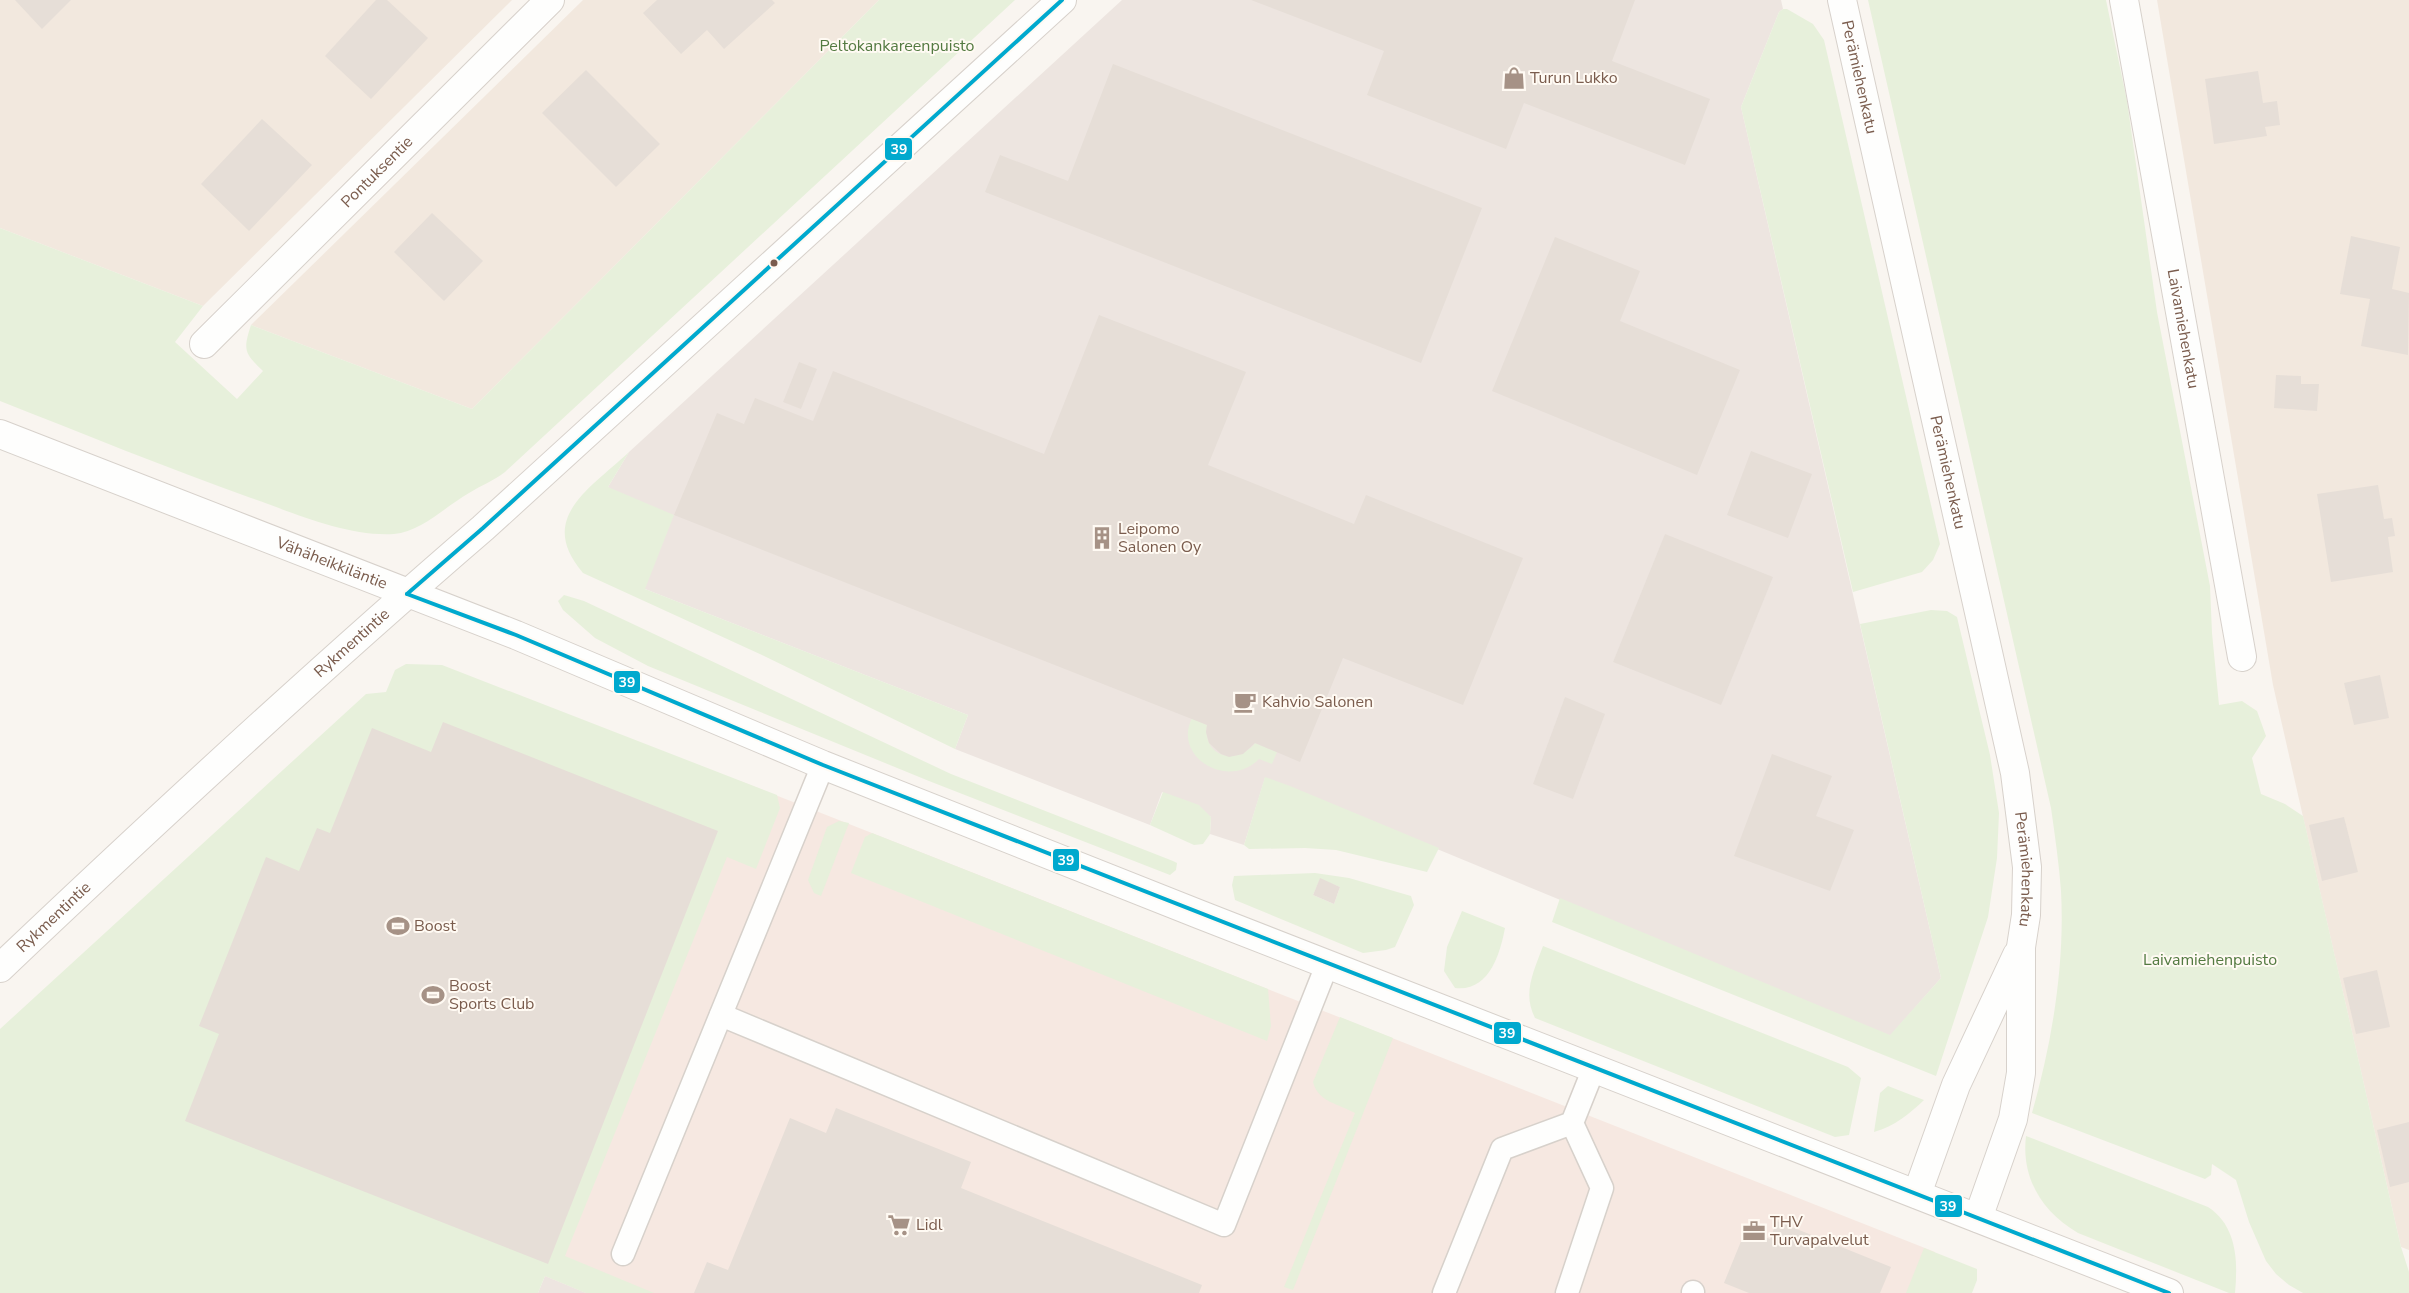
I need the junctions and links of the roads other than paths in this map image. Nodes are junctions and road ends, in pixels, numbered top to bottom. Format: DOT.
graph roads {
  1 [pos="550,0"];
  2 [pos="1062,0"];
  3 [pos="1842,0"];
  4 [pos="2124,0"];
  5 [pos="204,344"];
  6 [pos="0,434"];
  7 [pos="407,594"];
  8 [pos="2242,657"];
  9 [pos="823,765"];
  10 [pos="2021,947"];
  11 [pos="1327,965"];
  12 [pos="0,968"];
  13 [pos="721,1015"];
  14 [pos="1594,1068"];
  15 [pos="1572,1123"];
  16 [pos="1917,1194"];
  17 [pos="1978,1218"];
  18 [pos="623,1254"];
  19 [pos="1444,1293"];
  20 [pos="1567,1293"];
  21 [pos="2169,1293"];
  1 -- 5 [label="street, Pontuksentie"];
  2 -- 7 [label="street, Rykmentintie"];
  3 -- 10 [label="street, Perämiehenkatu"];
  4 -- 8 [label="street, Laivamiehenkatu"];
  6 -- 7 [label="street, Vähäheikkiläntie"];
  7 -- 9 [label="street, Vähäheikkiläntie"];
  7 -- 12 [label="street, Rykmentintie"];
  9 -- 11 [label="street, Vähäheikkiläntie"];
  9 -- 13 [label="lane"];
  10 -- 16 [label="street, Perämiehenkatu"];
  10 -- 17 [label="street, Perämiehenkatu"];
  11 -- 13 [label="lane"];
  11 -- 14 [label="street, Vähäheikkiläntie"];
  13 -- 18 [label="lane"];
  14 -- 15 [label="lane"];
  14 -- 16 [label="street, Vähäheikkiläntie"];
  15 -- 19 [label="lane"];
  15 -- 20 [label="lane"];
  16 -- 17 [label="street, Vähäheikkiläntie"];
  17 -- 21 [label="street, Vähäheikkiläntie"];
}
